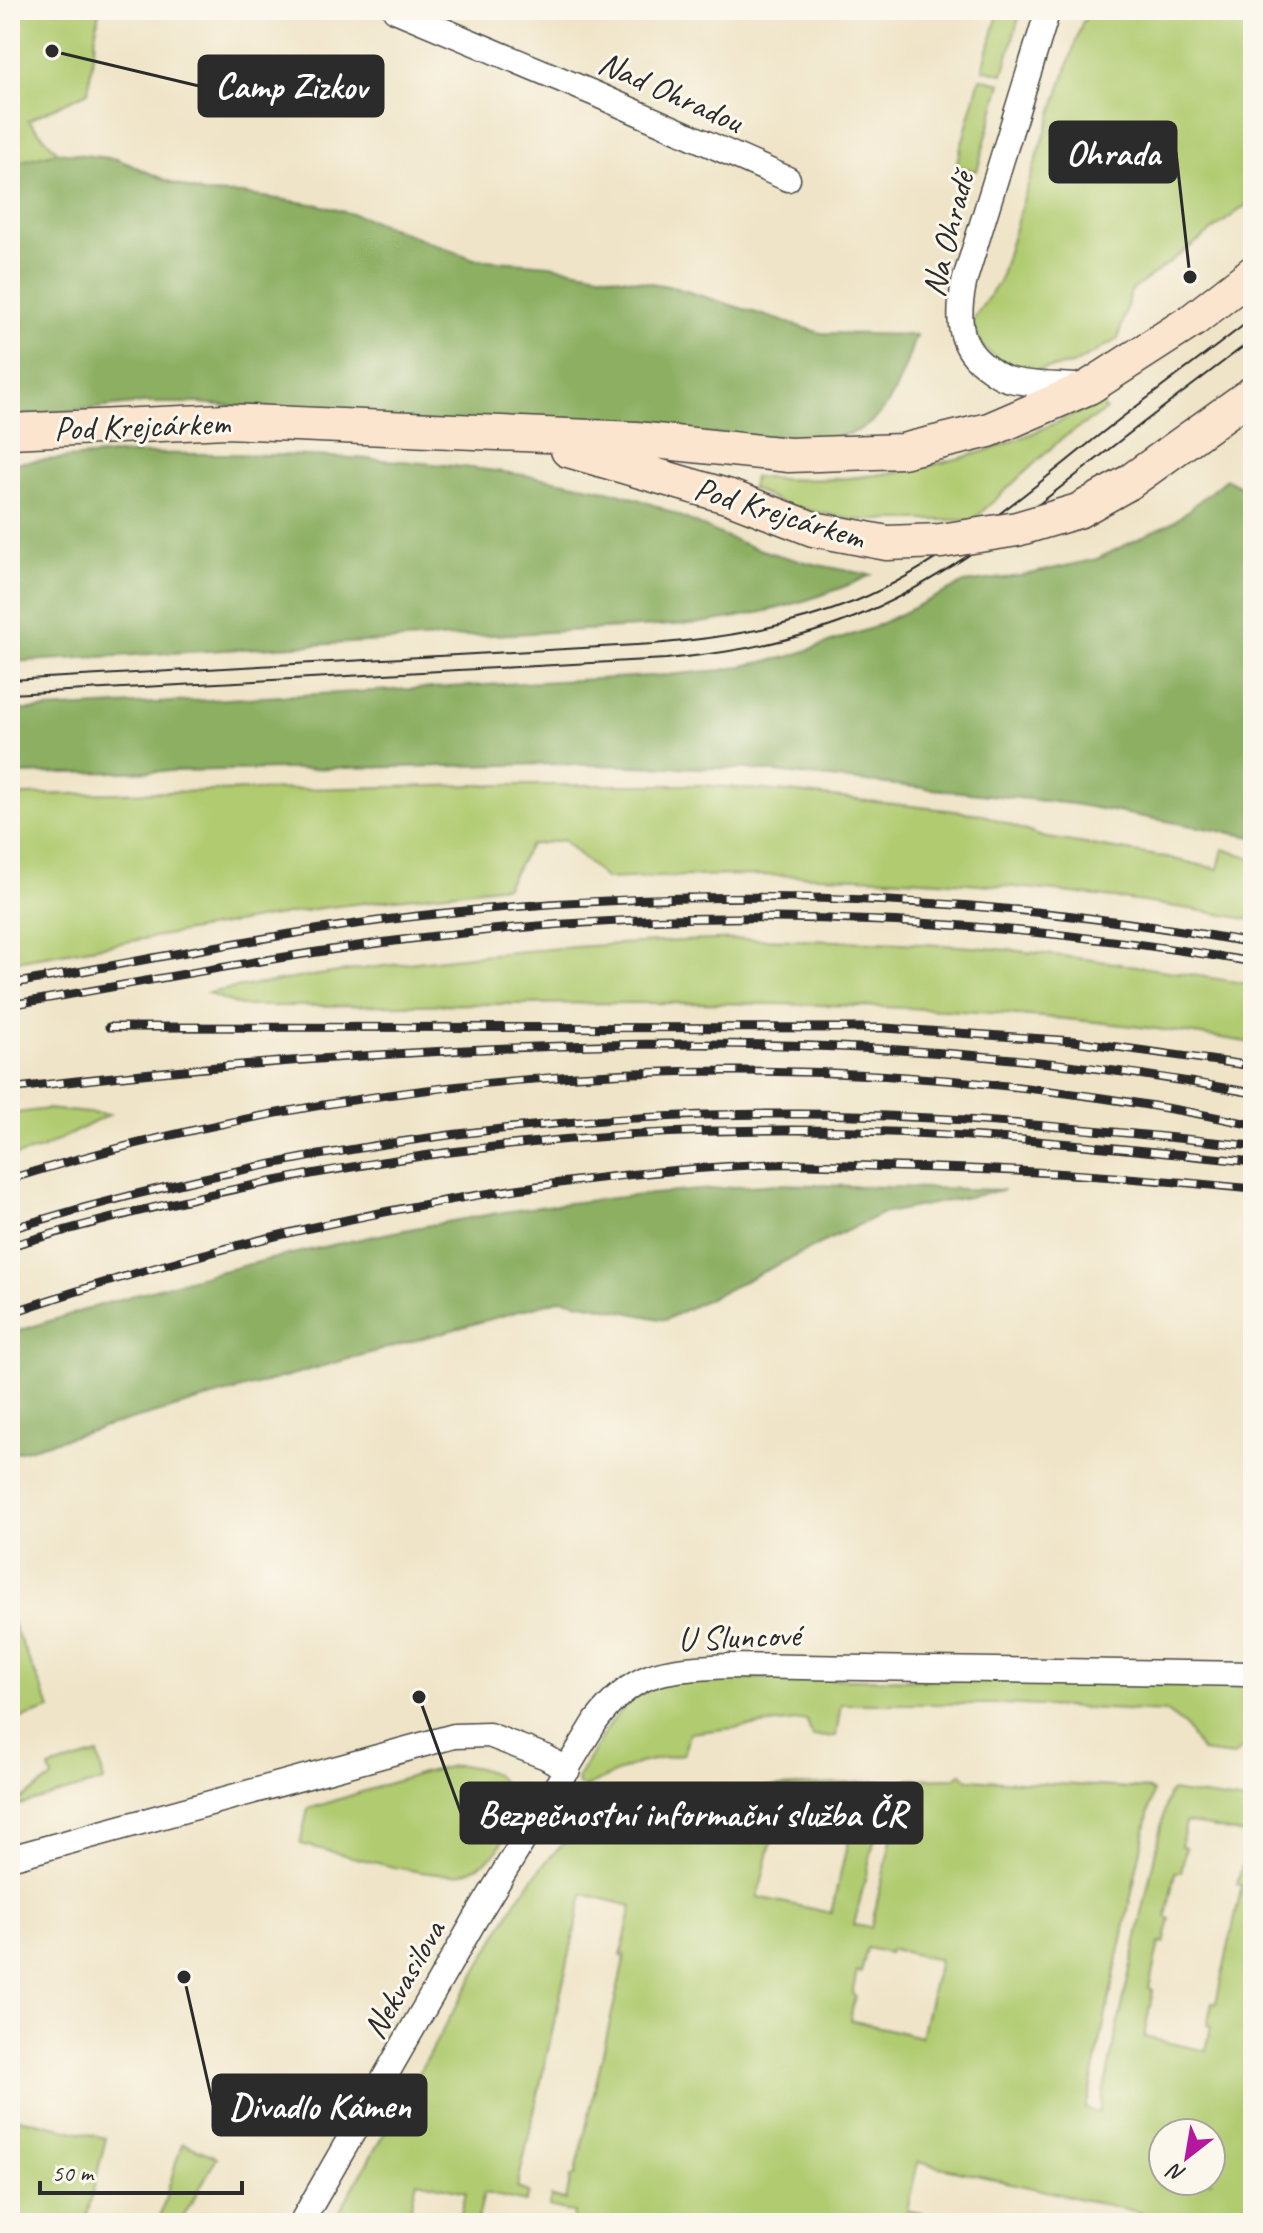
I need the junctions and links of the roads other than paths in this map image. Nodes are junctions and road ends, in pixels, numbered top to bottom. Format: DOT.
graph roads {
  1 [pos="395,10"];
  2 [pos="1048,10"];
  3 [pos="788,179"];
  4 [pos="1253,273"];
  5 [pos="1089,387"];
  6 [pos="1253,393"];
  7 [pos="10,431"];
  8 [pos="514,435"];
  9 [pos="1253,1674"];
  10 [pos="568,1770"];
  11 [pos="10,1858"];
  12 [pos="301,2223"];
  1 -- 3 [label="street, Nad Ohradou"];
  2 -- 5 [label="street, Na Ohradě"];
  4 -- 5 [label="main road, Pod Krejcárkem"];
  5 -- 8 [label="main road, Pod Krejcárkem"];
  6 -- 8 [label="main road, Pod Krejcárkem, bridge"];
  7 -- 8 [label="main road, Pod Krejcárkem"];
  9 -- 10 [label="street, U Sluncové"];
  10 -- 11 [label="street"];
  10 -- 12 [label="street, Nekvasilova"];
}
